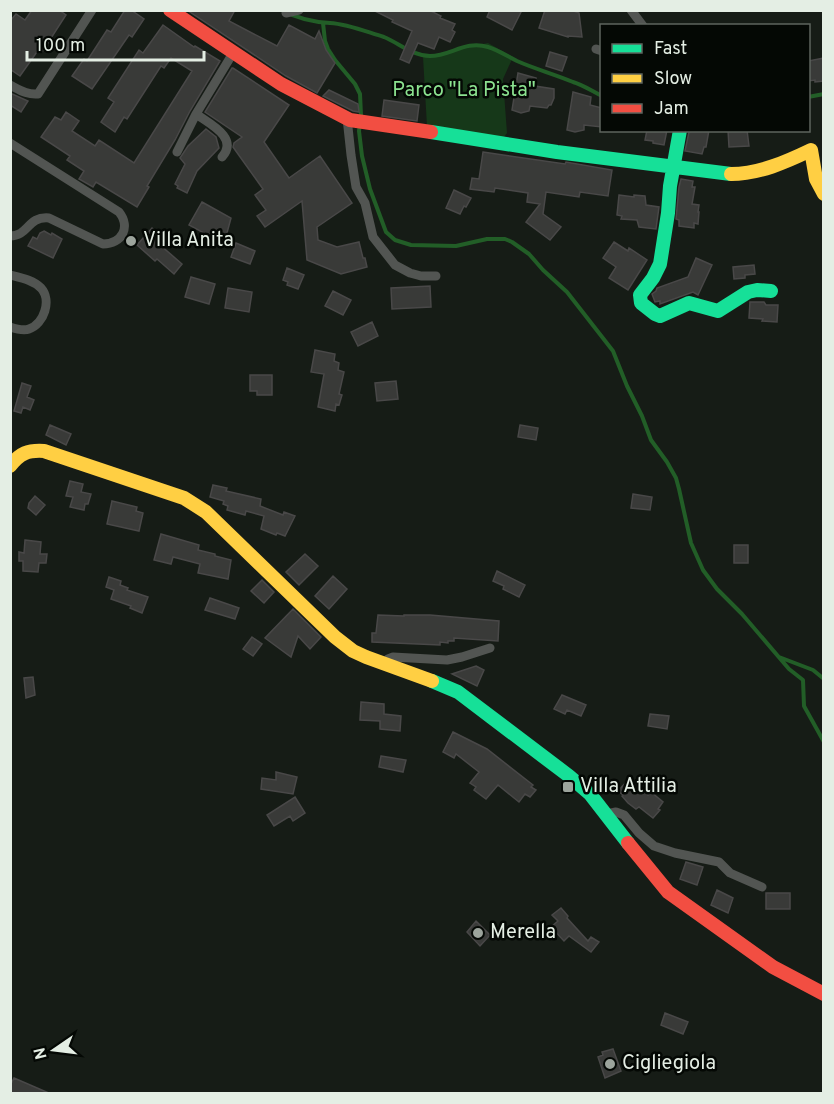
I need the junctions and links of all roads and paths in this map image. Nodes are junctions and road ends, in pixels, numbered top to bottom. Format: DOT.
graph roads {
  1 [pos="92,10"];
  2 [pos="170,10"];
  3 [pos="299,10"];
  4 [pos="631,10"];
  5 [pos="286,13"];
  6 [pos="642,24"];
  7 [pos="233,52"];
  8 [pos="10,85"];
  9 [pos="196,114"];
  10 [pos="348,119"];
  11 [pos="680,132"];
  12 [pos="10,143"];
  13 [pos="177,152"];
  14 [pos="222,158"];
  15 [pos="674,167"];
  16 [pos="824,194"];
  17 [pos="10,236"];
  18 [pos="10,275"];
  19 [pos="436,276"];
  20 [pos="771,291"];
  21 [pos="10,327"];
  22 [pos="10,466"];
  23 [pos="490,648"];
  24 [pos="385,664"];
  25 [pos="607,814"];
  26 [pos="762,887"];
  27 [pos="824,994"];
  1 -- 8 [label="street"];
  2 -- 7 [label="street"];
  3 -- 5 [label="street"];
  4 -- 6 [label="street"];
  7 -- 9 [label="street"];
  7 -- 10 [label="street"];
  9 -- 13 [label="street"];
  9 -- 14 [label="street"];
  10 -- 15 [label="street"];
  10 -- 19 [label="street"];
  11 -- 15 [label="street"];
  12 -- 17 [label="street"];
  15 -- 16 [label="street"];
  15 -- 20 [label="street"];
  18 -- 21 [label="street"];
  22 -- 24 [label="street"];
  23 -- 24 [label="street"];
  24 -- 25 [label="street"];
  25 -- 26 [label="street"];
  25 -- 27 [label="street"];
}
